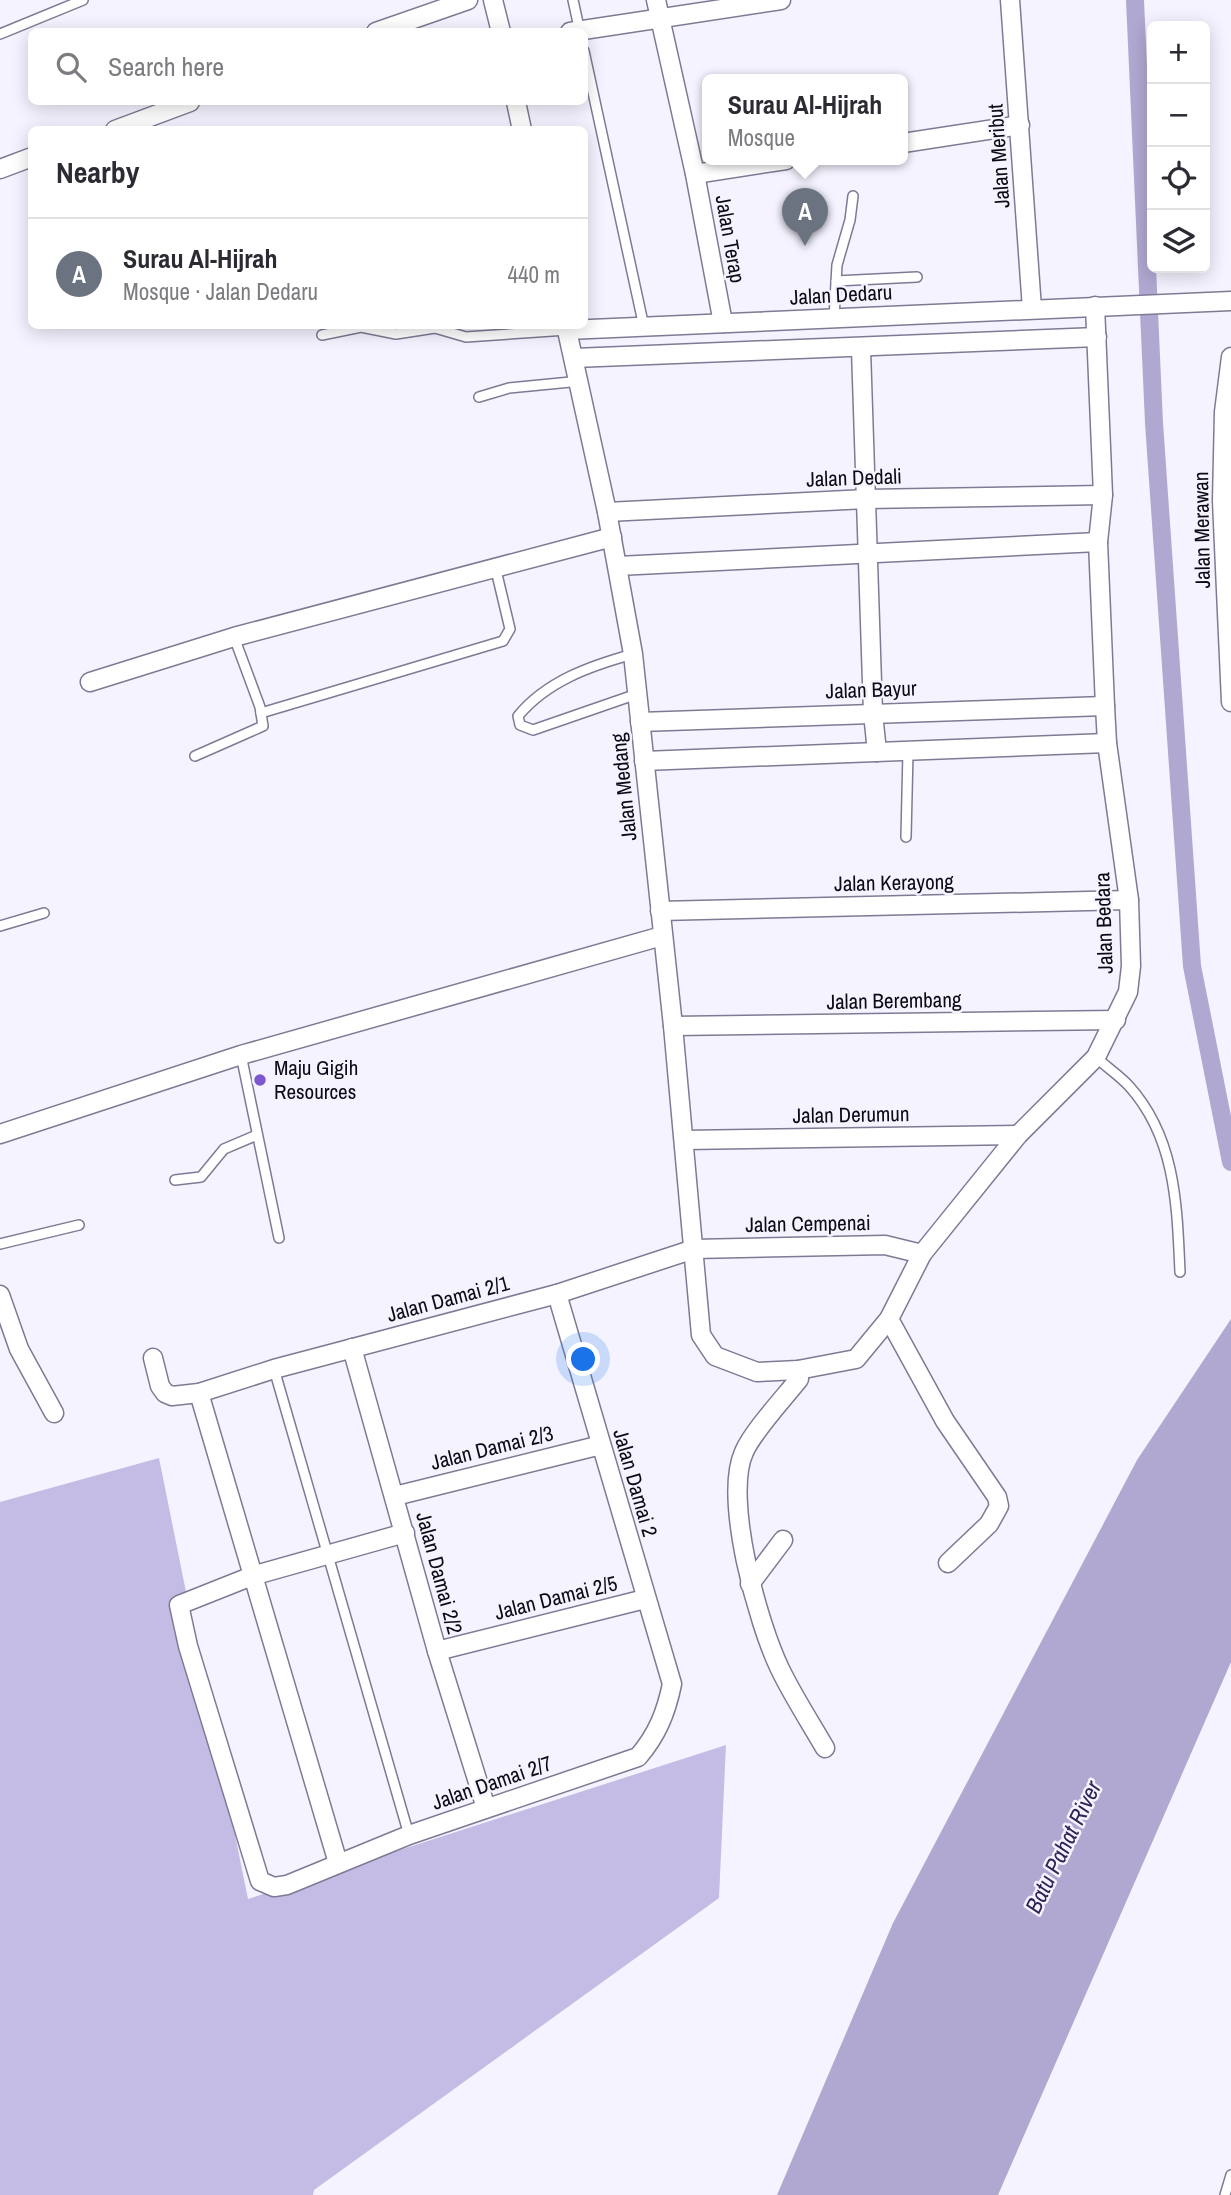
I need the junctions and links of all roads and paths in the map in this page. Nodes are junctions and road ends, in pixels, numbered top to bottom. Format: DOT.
graph roads {
  1 [pos="83,0"];
  2 [pos="468,0"];
  3 [pos="493,0"];
  4 [pos="573,0"];
  5 [pos="656,0"];
  6 [pos="782,0"];
  7 [pos="1010,0"];
  8 [pos="660,19"];
  9 [pos="388,28"];
  10 [pos="500,28"];
  11 [pos="577,28"];
  12 [pos="588,29"];
  13 [pos="0,34"];
  14 [pos="588,69"];
  15 [pos="182,105"];
  16 [pos="517,105"];
  17 [pos="1020,125"];
  18 [pos="127,126"];
  19 [pos="521,126"];
  20 [pos="908,142"];
  21 [pos="28,158"];
  22 [pos="754,165"];
  23 [pos="0,169"];
  24 [pos="695,174"];
  25 [pos="853,196"];
  26 [pos="916,277"];
  27 [pos="836,281"];
  28 [pos="1231,301"];
  29 [pos="1095,306"];
  30 [pos="1032,309"];
  31 [pos="834,318"];
  32 [pos="723,323"];
  33 [pos="644,327"];
  34 [pos="588,328"];
  35 [pos="351,329"];
  36 [pos="371,329"];
  37 [pos="429,329"];
  38 [pos="438,329"];
  39 [pos="556,329"];
  40 [pos="567,329"];
  41 [pos="322,335"];
  42 [pos="1097,337"];
  43 [pos="861,349"];
  44 [pos="1231,357"];
  45 [pos="574,358"];
  46 [pos="581,381"];
  47 [pos="479,397"];
  48 [pos="1102,495"];
  49 [pos="866,499"];
  50 [pos="1227,503"];
  51 [pos="607,512"];
  52 [pos="612,537"];
  53 [pos="1098,542"];
  54 [pos="868,554"];
  55 [pos="495,566"];
  56 [pos="618,566"];
  57 [pos="234,637"];
  58 [pos="633,654"];
  59 [pos="90,682"];
  60 [pos="637,694"];
  61 [pos="1231,702"];
  62 [pos="1105,705"];
  63 [pos="261,713"];
  64 [pos="873,713"];
  65 [pos="640,722"];
  66 [pos="1107,743"];
  67 [pos="877,752"];
  68 [pos="908,752"];
  69 [pos="195,757"];
  70 [pos="644,761"];
  71 [pos="906,837"];
  72 [pos="1129,900"];
  73 [pos="660,911"];
  74 [pos="44,913"];
  75 [pos="0,926"];
  76 [pos="662,936"];
  77 [pos="1116,1020"];
  78 [pos="673,1026"];
  79 [pos="241,1055"];
  80 [pos="1096,1057"];
  81 [pos="0,1134"];
  82 [pos="257,1135"];
  83 [pos="1018,1135"];
  84 [pos="684,1140"];
  85 [pos="175,1180"];
  86 [pos="79,1225"];
  87 [pos="279,1238"];
  88 [pos="0,1244"];
  89 [pos="694,1249"];
  90 [pos="922,1254"];
  91 [pos="1180,1272"];
  92 [pos="557,1294"];
  93 [pos="0,1295"];
  94 [pos="890,1319"];
  95 [pos="352,1348"];
  96 [pos="153,1359"];
  97 [pos="274,1369"];
  98 [pos="798,1370"];
  99 [pos="199,1393"];
  100 [pos="54,1413"];
  101 [pos="601,1445"];
  102 [pos="395,1496"];
  103 [pos="405,1533"];
  104 [pos="783,1540"];
  105 [pos="327,1554"];
  106 [pos="948,1563"];
  107 [pos="252,1576"];
  108 [pos="750,1584"];
  109 [pos="645,1599"];
  110 [pos="437,1651"];
  111 [pos="672,1684"];
  112 [pos="825,1748"];
  113 [pos="486,1808"];
  114 [pos="409,1835"];
  115 [pos="338,1863"];
  116 [pos="1231,2175"];
  117 [pos="1224,2195"];
  1 -- 13 [label="lane"];
  2 -- 9 [label="street"];
  3 -- 10 [label="street"];
  4 -- 11 [label="lane"];
  5 -- 8 [label="street, Jalan Terap"];
  6 -- 8 [label="street"];
  7 -- 17 [label="street, Jalan Meribut"];
  8 -- 12 [label="street"];
  8 -- 24 [label="street, Jalan Terap"];
  14 -- 33 [label="lane"];
  15 -- 18 [label="street"];
  16 -- 19 [label="street"];
  17 -- 20 [label="street"];
  17 -- 30 [label="street, Jalan Meribut"];
  21 -- 23 [label="street"];
  22 -- 24 [label="street"];
  24 -- 32 [label="street, Jalan Terap"];
  25 -- 27 [label="lane"];
  26 -- 27 [label="lane"];
  27 -- 31 [label="lane"];
  28 -- 29 [label="street, Jalan Dedaru"];
  29 -- 30 [label="street, Jalan Dedaru"];
  29 -- 42 [label="street, Jalan Bedara"];
  30 -- 31 [label="street, Jalan Dedaru"];
  31 -- 32 [label="street, Jalan Dedaru"];
  32 -- 33 [label="street, Jalan Dedaru"];
  33 -- 34 [label="street, Jalan Dedaru"];
  35 -- 41 [label="lane"];
  36 -- 37 [label="lane"];
  38 -- 39 [label="lane"];
  40 -- 45 [label="street, Jalan Medang"];
  42 -- 43 [label="street"];
  42 -- 48 [label="street, Jalan Bedara"];
  43 -- 45 [label="street"];
  43 -- 49 [label="street"];
  44 -- 50 [label="street, Jalan Merawan"];
  45 -- 46 [label="street, Jalan Medang"];
  46 -- 47 [label="lane"];
  46 -- 51 [label="street, Jalan Medang"];
  48 -- 49 [label="street, Jalan Dedali"];
  48 -- 53 [label="street, Jalan Bedara"];
  49 -- 51 [label="street, Jalan Dedali"];
  49 -- 54 [label="street"];
  50 -- 61 [label="street, Jalan Merawan"];
  51 -- 52 [label="street, Jalan Medang"];
  52 -- 55 [label="street"];
  52 -- 56 [label="street, Jalan Medang"];
  53 -- 54 [label="street"];
  53 -- 62 [label="street, Jalan Bedara"];
  54 -- 56 [label="street"];
  54 -- 64 [label="street"];
  55 -- 57 [label="street"];
  55 -- 63 [label="lane"];
  56 -- 58 [label="street, Jalan Medang"];
  57 -- 59 [label="street"];
  57 -- 63 [label="lane"];
  58 -- 60 [label="street, Jalan Medang"];
  58 -- 60 [label="lane"];
  60 -- 65 [label="street, Jalan Medang"];
  62 -- 64 [label="street, Jalan Bayur"];
  62 -- 66 [label="street, Jalan Bedara"];
  63 -- 69 [label="lane"];
  64 -- 65 [label="street, Jalan Bayur"];
  64 -- 67 [label="street"];
  65 -- 70 [label="street, Jalan Medang"];
  66 -- 68 [label="street"];
  66 -- 72 [label="street, Jalan Bedara"];
  67 -- 68 [label="street"];
  67 -- 70 [label="street"];
  68 -- 71 [label="lane"];
  70 -- 73 [label="street, Jalan Medang"];
  72 -- 73 [label="street, Jalan Kerayong"];
  72 -- 77 [label="street, Jalan Bedara"];
  73 -- 76 [label="street, Jalan Medang"];
  74 -- 75 [label="lane"];
  76 -- 78 [label="street, Jalan Medang"];
  76 -- 79 [label="street"];
  77 -- 78 [label="street, Jalan Berembang"];
  77 -- 80 [label="street, Jalan Bedara"];
  78 -- 84 [label="street, Jalan Medang"];
  79 -- 81 [label="street"];
  79 -- 82 [label="lane"];
  80 -- 83 [label="street, Jalan Bedara"];
  80 -- 91 [label="lane"];
  82 -- 85 [label="lane"];
  82 -- 87 [label="lane"];
  83 -- 84 [label="street, Jalan Derumun"];
  83 -- 90 [label="street, Jalan Bedara"];
  84 -- 89 [label="street, Jalan Medang"];
  86 -- 88 [label="lane"];
  89 -- 90 [label="street, Jalan Cempenai"];
  89 -- 92 [label="street, Jalan Cempenai"];
  89 -- 98 [label="street, Jalan Bedara"];
  90 -- 94 [label="street, Jalan Bedara"];
  92 -- 95 [label="street, Jalan Damai 2/1"];
  92 -- 101 [label="street, Jalan Damai 2"];
  93 -- 100 [label="street"];
  94 -- 98 [label="street, Jalan Bedara"];
  94 -- 106 [label="street"];
  95 -- 97 [label="street, Jalan Damai 2/1"];
  95 -- 102 [label="street, Jalan Damai 2/2"];
  96 -- 99 [label="street, Jalan Damai 2/1"];
  97 -- 99 [label="street, Jalan Damai 2/1"];
  97 -- 105 [label="lane"];
  98 -- 108 [label="street"];
  99 -- 107 [label="street"];
  101 -- 102 [label="street, Jalan Damai 2/3"];
  101 -- 109 [label="street, Jalan Damai 2"];
  102 -- 103 [label="street, Jalan Damai 2/2"];
  103 -- 105 [label="street"];
  103 -- 110 [label="street, Jalan Damai 2/2"];
  104 -- 108 [label="street"];
  105 -- 107 [label="street"];
  105 -- 114 [label="lane"];
  107 -- 115 [label="street"];
  107 -- 115 [label="street, Jalan Damai 2/7"];
  108 -- 112 [label="street"];
  109 -- 110 [label="street, Jalan Damai 2/5"];
  109 -- 111 [label="street, Jalan Damai 2"];
  110 -- 113 [label="street, Jalan Damai 2/2"];
  111 -- 113 [label="street, Jalan Damai 2/7"];
  113 -- 114 [label="street, Jalan Damai 2/7"];
  114 -- 115 [label="street, Jalan Damai 2/7"];
  116 -- 117 [label="lane"];
}
